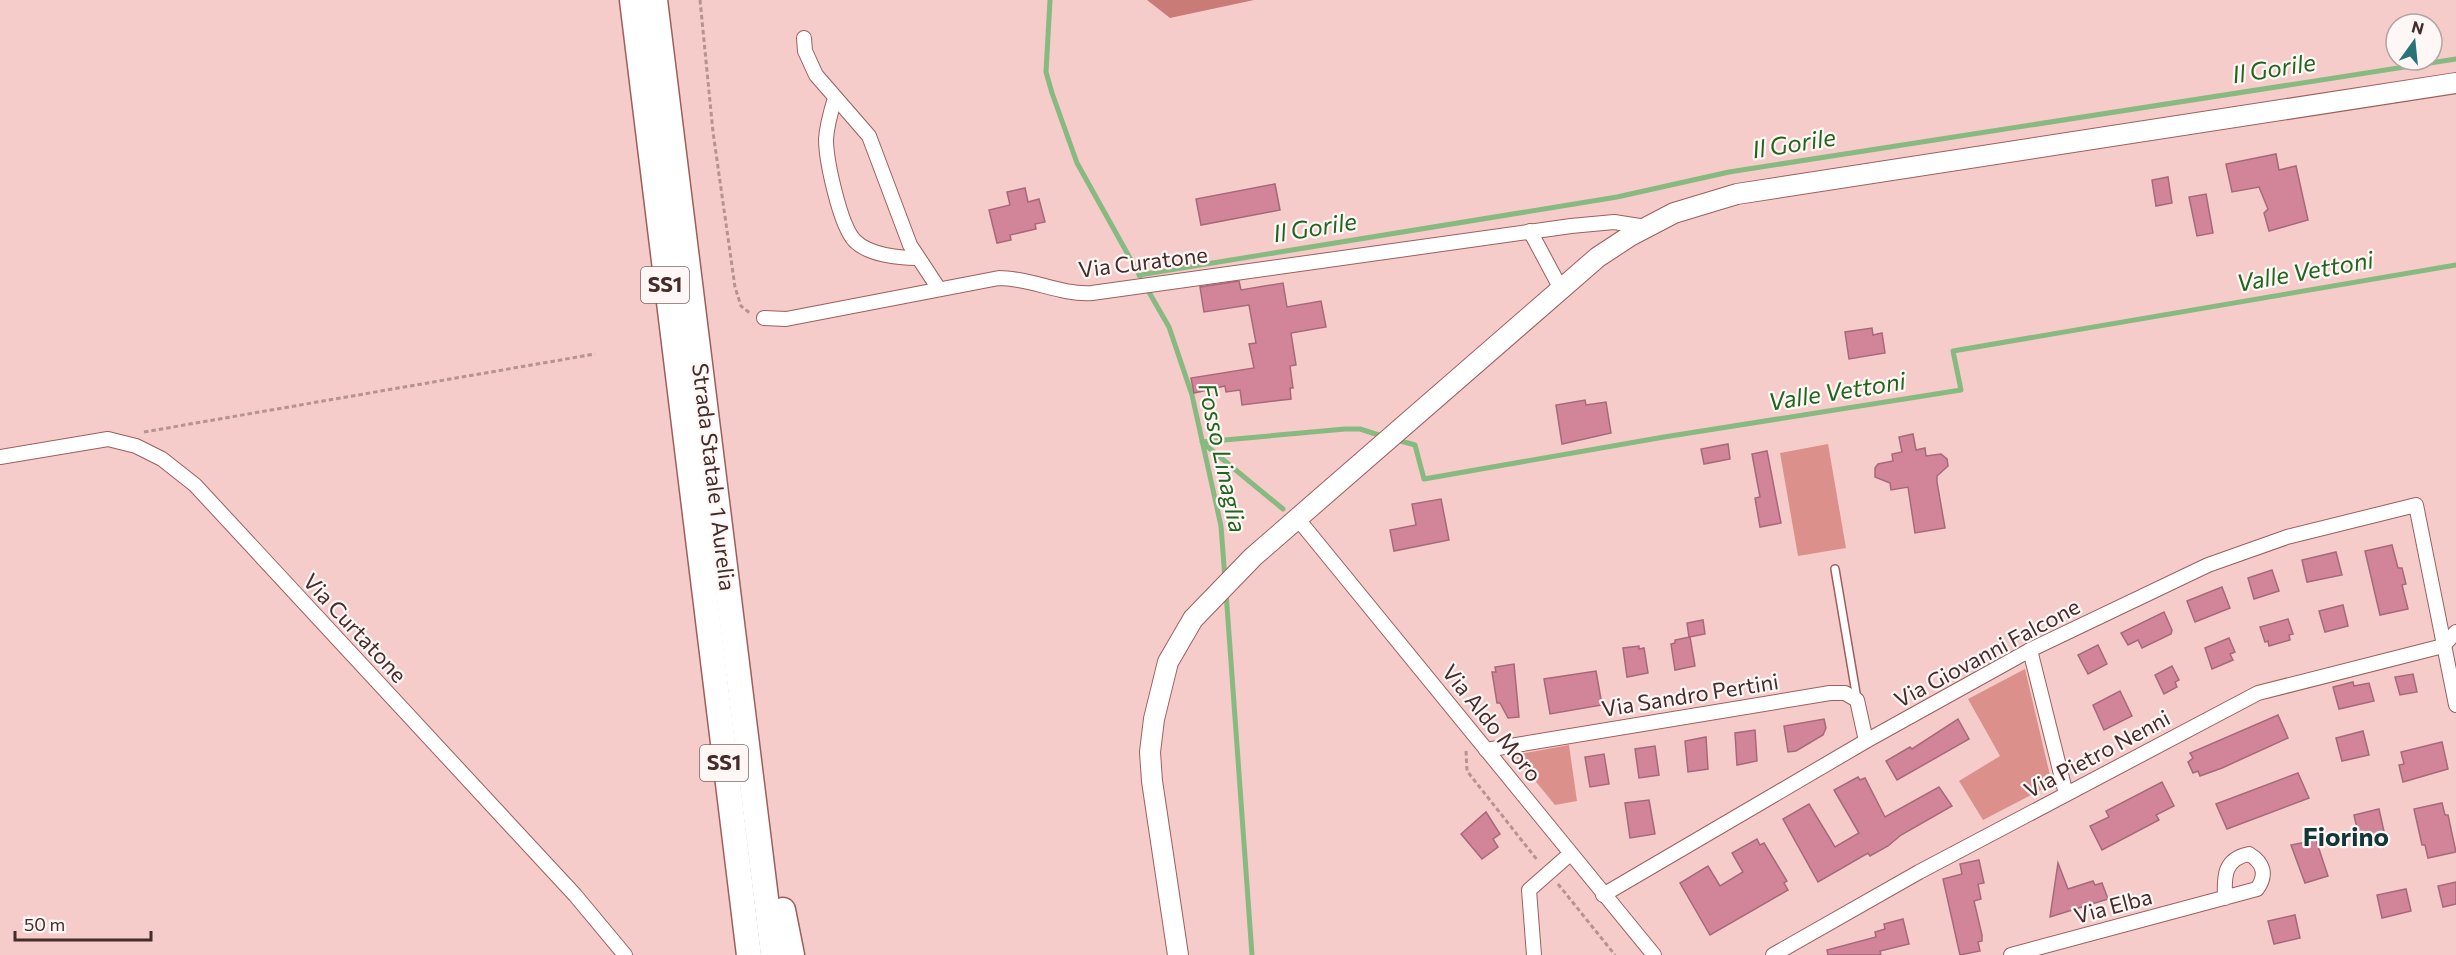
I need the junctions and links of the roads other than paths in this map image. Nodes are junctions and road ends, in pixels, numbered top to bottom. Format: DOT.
graph roads {
  1 [pos="632,0"];
  2 [pos="655,0"];
  3 [pos="804,38"];
  4 [pos="2456,83"];
  5 [pos="835,98"];
  6 [pos="1646,228"];
  7 [pos="1530,231"];
  8 [pos="917,258"];
  9 [pos="939,289"];
  10 [pos="1561,289"];
  11 [pos="764,318"];
  12 [pos="0,457"];
  13 [pos="1297,518"];
  14 [pos="1835,568"];
  15 [pos="2456,632"];
  16 [pos="2443,646"];
  17 [pos="2030,651"];
  18 [pos="1857,700"];
  19 [pos="2456,705"];
  20 [pos="1866,741"];
  21 [pos="1486,750"];
  22 [pos="2066,794"];
  23 [pos="1570,854"];
  24 [pos="760,856"];
  25 [pos="1603,895"];
  26 [pos="2225,897"];
  27 [pos="625,955"];
  28 [pos="749,955"];
  29 [pos="773,955"];
  30 [pos="792,955"];
  31 [pos="1178,955"];
  32 [pos="1534,955"];
  33 [pos="1654,955"];
  34 [pos="1773,955"];
  35 [pos="2011,955"];
  1 -- 28 [label="highway, Strada Statale 1 Aurelia / SS1"];
  2 -- 24 [label="highway, Strada Statale 1 Aurelia / SS1"];
  3 -- 5 [label="street"];
  4 -- 6 [label="main road"];
  5 -- 8 [label="street"];
  5 -- 8 [label="street"];
  6 -- 7 [label="street, Via Curatone"];
  6 -- 10 [label="main road"];
  7 -- 9 [label="street, Via Curatone"];
  7 -- 10 [label="street"];
  8 -- 9 [label="street"];
  9 -- 11 [label="street, Via Curatone"];
  10 -- 13 [label="main road"];
  12 -- 27 [label="street, Via Curtatone"];
  13 -- 21 [label="street, Via Aldo Moro"];
  13 -- 31 [label="main road"];
  14 -- 18 [label="lane"];
  15 -- 16 [label="street"];
  16 -- 17 [label="street, Via Giovanni Falcone"];
  16 -- 19 [label="street"];
  16 -- 22 [label="street, Via Pietro Nenni"];
  17 -- 20 [label="street, Via Giovanni Falcone"];
  17 -- 22 [label="street"];
  18 -- 20 [label="street"];
  18 -- 21 [label="street, Via Sandro Pertini"];
  20 -- 25 [label="street, Via Giovanni Falcone"];
  21 -- 23 [label="street, Via Aldo Moro"];
  22 -- 34 [label="street, Via Pietro Nenni"];
  23 -- 25 [label="street, Via Aldo Moro"];
  23 -- 32 [label="street"];
  24 -- 29 [label="highway, Strada Statale 1 Aurelia / SS1"];
  24 -- 30 [label="highway"];
  25 -- 33 [label="street, Via Aldo Moro"];
  26 -- 35 [label="street, Via Elba"];
}
